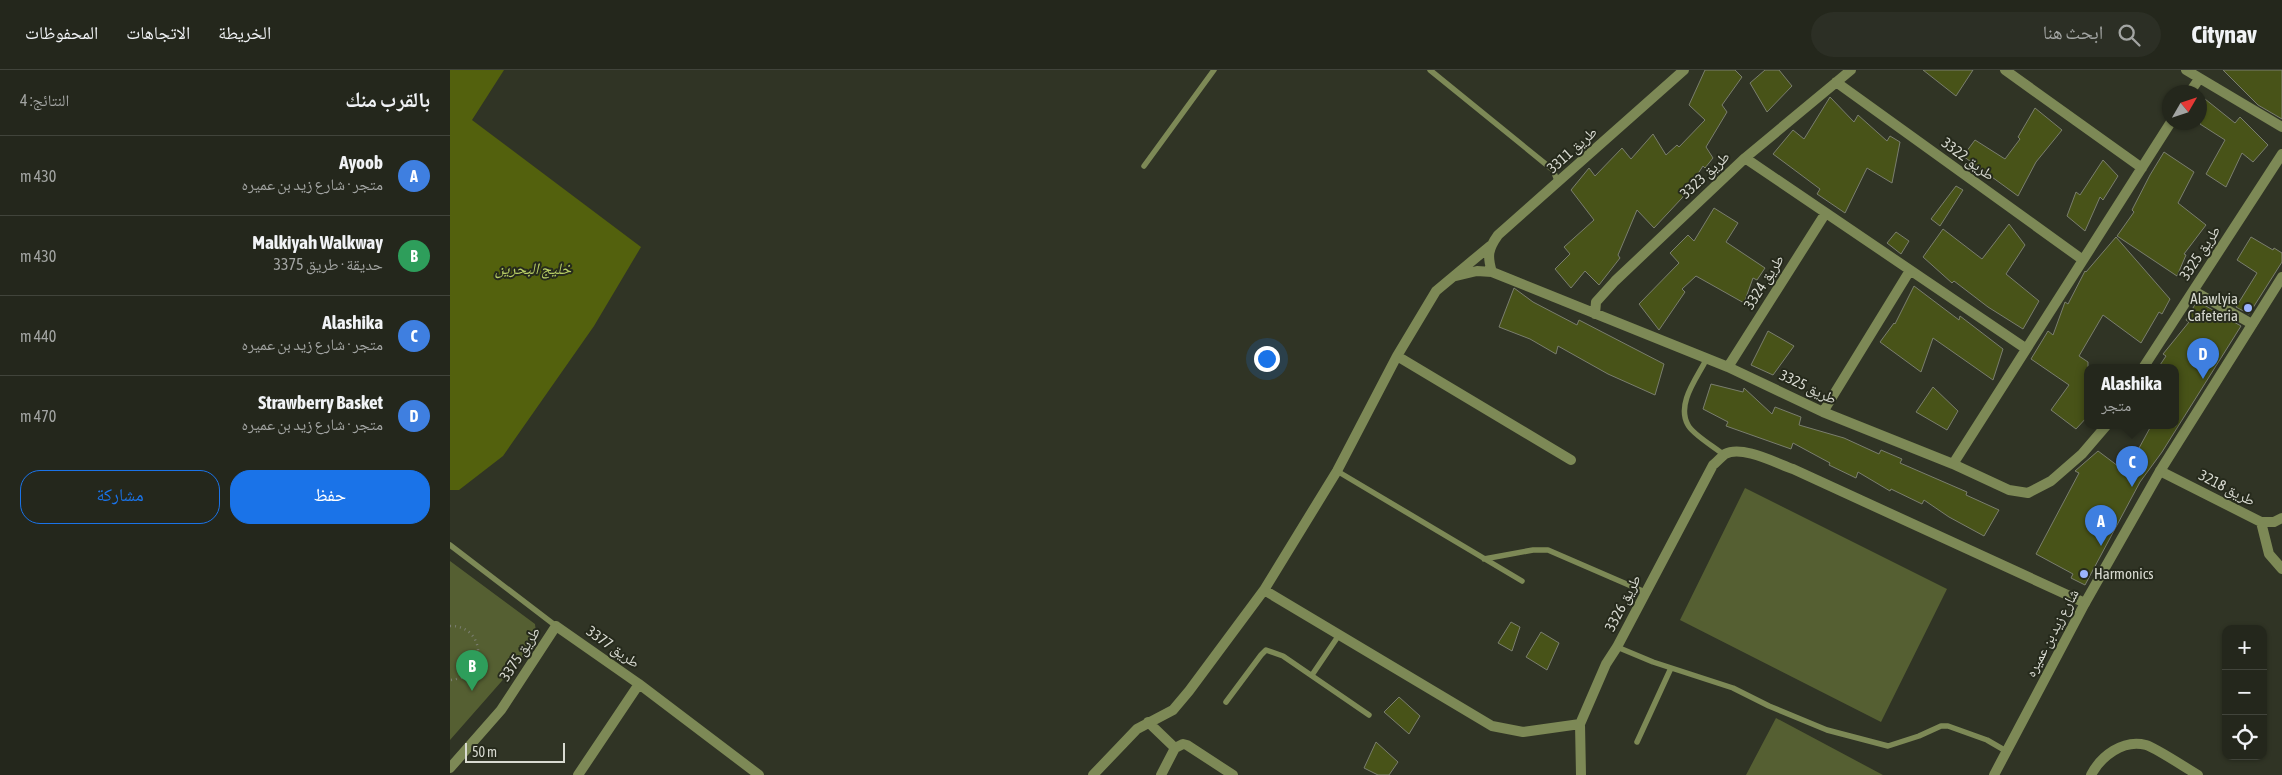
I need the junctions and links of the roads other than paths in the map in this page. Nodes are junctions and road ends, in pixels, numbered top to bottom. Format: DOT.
graph roads {
  1 [pos="1214,70"];
  2 [pos="1430,70"];
  3 [pos="1684,70"];
  4 [pos="1852,70"];
  5 [pos="2005,70"];
  6 [pos="2186,70"];
  7 [pos="2198,79"];
  8 [pos="1836,82"];
  9 [pos="2194,85"];
  10 [pos="2282,128"];
  11 [pos="2166,130"];
  12 [pos="2282,154"];
  13 [pos="1745,158"];
  14 [pos="1144,166"];
  15 [pos="2142,168"];
  16 [pos="1558,183"];
  17 [pos="1825,214"];
  18 [pos="1490,246"];
  19 [pos="2083,260"];
  20 [pos="1492,272"];
  21 [pos="1909,272"];
  22 [pos="1448,279"];
  23 [pos="2281,279"];
  24 [pos="2194,290"];
  25 [pos="1596,314"];
  26 [pos="2252,324"];
  27 [pos="2026,348"];
  28 [pos="1397,356"];
  29 [pos="1706,360"];
  30 [pos="2146,364"];
  31 [pos="1728,367"];
  32 [pos="1823,412"];
  33 [pos="2103,429"];
  34 [pos="1724,455"];
  35 [pos="1571,460"];
  36 [pos="1953,464"];
  37 [pos="2160,470"];
  38 [pos="1337,471"];
  39 [pos="2282,518"];
  40 [pos="2261,522"];
  41 [pos="450,545"];
  42 [pos="1484,559"];
  43 [pos="2282,569"];
  44 [pos="1522,581"];
  45 [pos="1264,590"];
  46 [pos="1645,592"];
  47 [pos="2085,603"];
  48 [pos="556,626"];
  49 [pos="1340,635"];
  50 [pos="1617,647"];
  51 [pos="1671,668"];
  52 [pos="1312,675"];
  53 [pos="639,684"];
  54 [pos="1226,702"];
  55 [pos="1369,715"];
  56 [pos="1148,722"];
  57 [pos="1580,724"];
  58 [pos="1637,742"];
  59 [pos="1175,748"];
  60 [pos="2006,751"];
  61 [pos="450,768"];
  62 [pos="578,775"];
  63 [pos="759,775"];
  64 [pos="1094,775"];
  65 [pos="1161,775"];
  66 [pos="1233,775"];
  67 [pos="1581,775"];
  68 [pos="1994,775"];
  69 [pos="2091,775"];
  70 [pos="2198,775"];
  1 -- 14 [label="lane"];
  2 -- 16 [label="lane"];
  3 -- 16 [label="street, طريق 3311"];
  4 -- 8 [label="street, طريق 3323"];
  5 -- 15 [label="street"];
  6 -- 7 [label="street"];
  7 -- 9 [label="street"];
  7 -- 10 [label="street"];
  8 -- 13 [label="street, طريق 3323"];
  8 -- 19 [label="street, طريق 3322"];
  11 -- 15 [label="street"];
  12 -- 24 [label="street, طريق 3325"];
  13 -- 17 [label="street"];
  13 -- 25 [label="street, طريق 3323"];
  15 -- 19 [label="street"];
  16 -- 18 [label="street, طريق 3311"];
  17 -- 21 [label="street"];
  17 -- 31 [label="street, طريق 3324"];
  18 -- 20 [label="street"];
  18 -- 22 [label="street, طريق 3311"];
  19 -- 27 [label="street"];
  20 -- 22 [label="street"];
  20 -- 25 [label="street, طريق 3325"];
  21 -- 27 [label="street"];
  21 -- 32 [label="street"];
  22 -- 28 [label="street, طريق 3311"];
  23 -- 26 [label="street, شارع زيد بن عميره"];
  24 -- 26 [label="street"];
  24 -- 30 [label="street, طريق 3325"];
  25 -- 29 [label="street, طريق 3325"];
  26 -- 37 [label="street, شارع زيد بن عميره"];
  27 -- 36 [label="street"];
  28 -- 35 [label="street"];
  28 -- 38 [label="street, طريق 3311"];
  29 -- 31 [label="street, طريق 3325"];
  29 -- 34 [label="lane"];
  31 -- 32 [label="street, طريق 3325"];
  32 -- 36 [label="street, طريق 3325"];
  33 -- 36 [label="street, طريق 3325"];
  34 -- 46 [label="street, طريق 3326"];
  34 -- 47 [label="street"];
  37 -- 40 [label="street, طريق 3218"];
  37 -- 47 [label="street, شارع زيد بن عميره"];
  38 -- 42 [label="lane"];
  38 -- 45 [label="street, طريق 3311"];
  39 -- 40 [label="street, طريق 3218"];
  40 -- 43 [label="street"];
  41 -- 48 [label="lane, طريق 3377"];
  42 -- 44 [label="lane"];
  42 -- 46 [label="lane"];
  45 -- 49 [label="street"];
  45 -- 56 [label="street, طريق 3311"];
  46 -- 50 [label="street, طريق 3326"];
  47 -- 60 [label="street, شارع زيد بن عميره"];
  48 -- 53 [label="street, طريق 3377"];
  48 -- 61 [label="street, طريق 3375"];
  49 -- 52 [label="lane"];
  49 -- 57 [label="street"];
  50 -- 51 [label="lane"];
  50 -- 57 [label="street, طريق 3326"];
  51 -- 58 [label="lane"];
  51 -- 60 [label="lane"];
  52 -- 54 [label="lane"];
  52 -- 55 [label="lane"];
  53 -- 62 [label="street"];
  53 -- 63 [label="street, طريق 3377"];
  56 -- 59 [label="street"];
  56 -- 64 [label="street, طريق 3311"];
  57 -- 67 [label="street, طريق 3326"];
  59 -- 65 [label="street"];
  59 -- 66 [label="street"];
  60 -- 68 [label="street, شارع زيد بن عميره"];
  69 -- 70 [label="street"];
}
